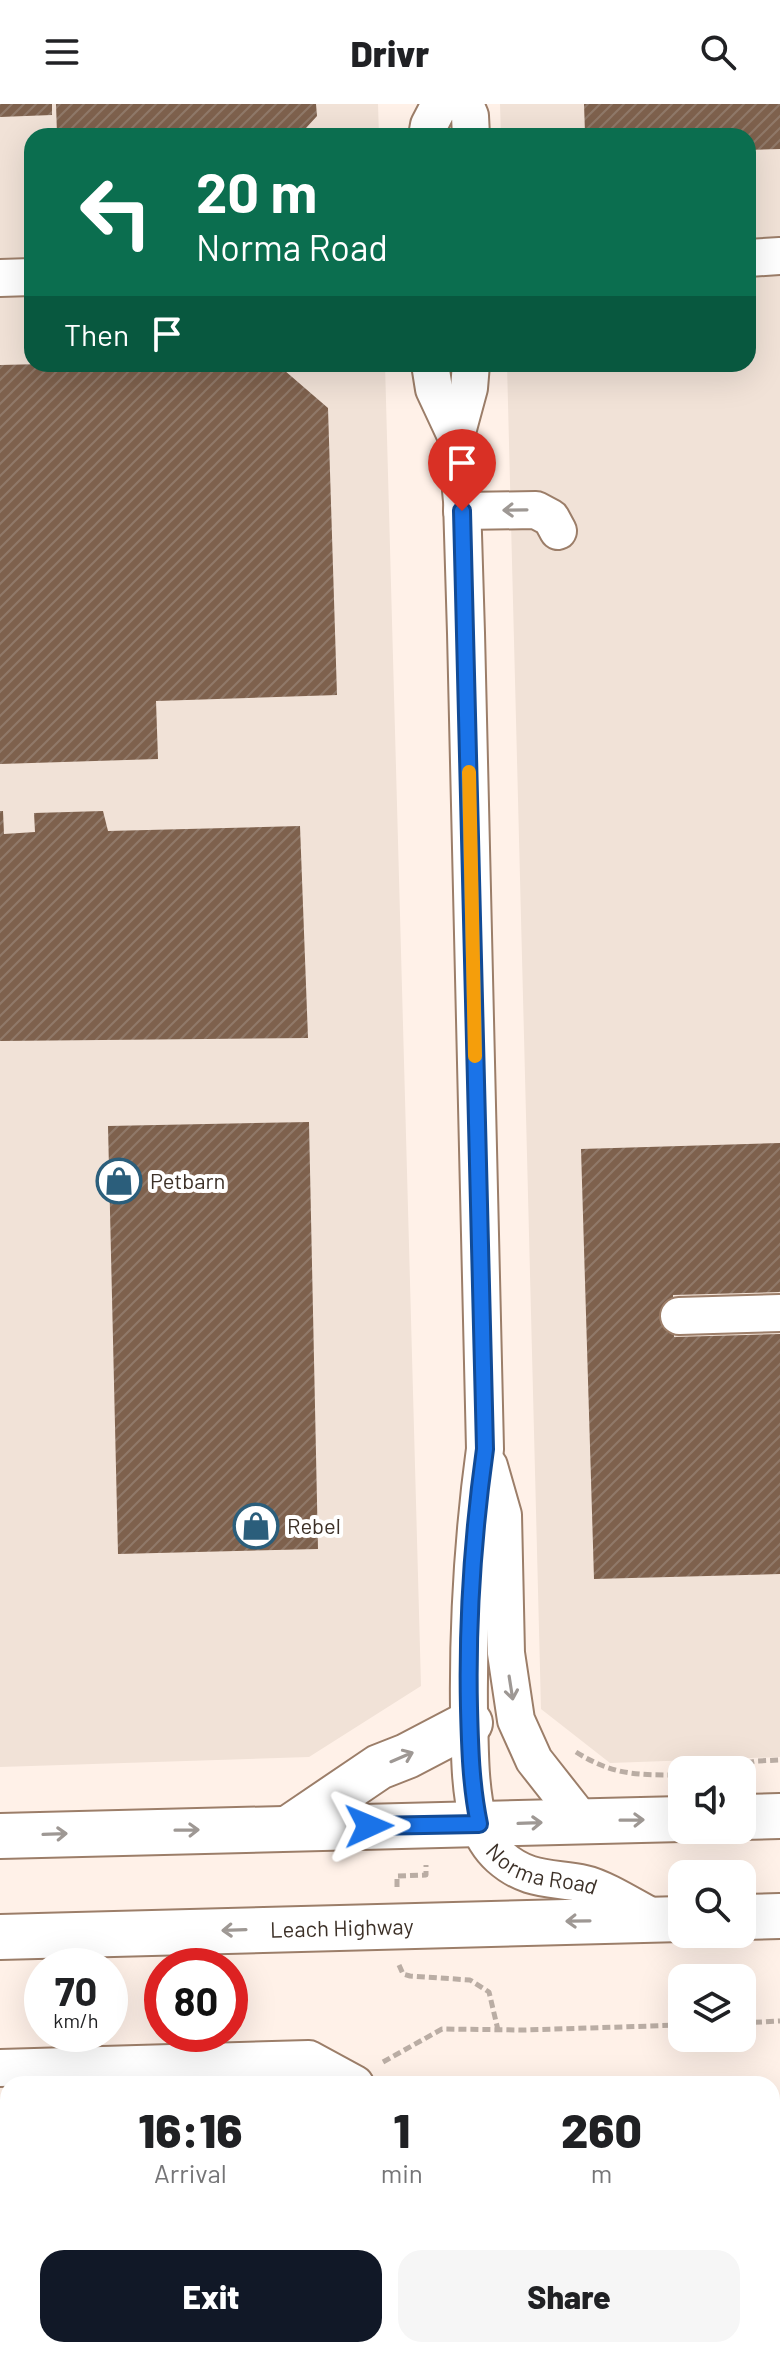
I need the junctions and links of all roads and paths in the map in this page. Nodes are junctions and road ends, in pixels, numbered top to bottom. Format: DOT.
graph roads {
  1 [pos="440,104"];
  2 [pos="465,104"];
  3 [pos="428,128"];
  4 [pos="471,128"];
  5 [pos="780,256"];
  6 [pos="756,258"];
  7 [pos="24,277"];
  8 [pos="0,278"];
  9 [pos="431,372"];
  10 [pos="470,372"];
  11 [pos="456,436"];
  12 [pos="462,511"];
  13 [pos="558,531"];
  14 [pos="780,1313"];
  15 [pos="679,1316"];
  16 [pos="485,1449"];
  17 [pos="470,1723"];
  18 [pos="566,1746"];
  19 [pos="780,1760"];
  20 [pos="756,1761"];
  21 [pos="668,1775"];
  22 [pos="780,1816"];
  23 [pos="756,1817"];
  24 [pos="668,1819"];
  25 [pos="582,1821"];
  26 [pos="479,1824"];
  27 [pos="289,1828"];
  28 [pos="0,1836"];
  29 [pos="426,1856"];
  30 [pos="398,1896"];
  31 [pos="780,1916"];
  32 [pos="756,1917"];
  33 [pos="668,1919"];
  34 [pos="668,1919"];
  35 [pos="0,1937"];
  36 [pos="398,1959"];
  37 [pos="780,2021"];
  38 [pos="756,2022"];
  39 [pos="668,2025"];
  40 [pos="498,2030"];
  41 [pos="0,2068"];
  42 [pos="340,2076"];
  43 [pos="365,2076"];
  1 -- 3 [label="street"];
  2 -- 4 [label="street"];
  5 -- 6 [label="street"];
  7 -- 8 [label="street"];
  9 -- 11 [label="street, Norma Road"];
  10 -- 11 [label="street, Norma Road"];
  11 -- 12 [label="street, Norma Road"];
  13 -- 12 [label="street, one-way"];
  12 -- 16 [label="street, Norma Road"];
  14 -- 15 [label="street"];
  16 -- 17 [label="street, Norma Road"];
  16 -- 25 [label="street, Norma Road, one-way"];
  17 -- 26 [label="street, Norma Road"];
  27 -- 17 [label="highway, one-way"];
  18 -- 21 [label="path"];
  19 -- 20 [label="path"];
  22 -- 23 [label="highway"];
  25 -- 24 [label="highway, one-way"];
  26 -- 25 [label="highway, one-way"];
  26 -- 27 [label="highway"];
  26 -- 33 [label="street, Norma Road"];
  28 -- 27 [label="highway, one-way"];
  29 -- 30 [label="path"];
  31 -- 32 [label="highway"];
  34 -- 35 [label="highway, Leach Highway, one-way"];
  36 -- 40 [label="path"];
  37 -- 38 [label="path"];
  39 -- 40 [label="path"];
  40 -- 43 [label="path"];
  41 -- 42 [label="street"];
}
